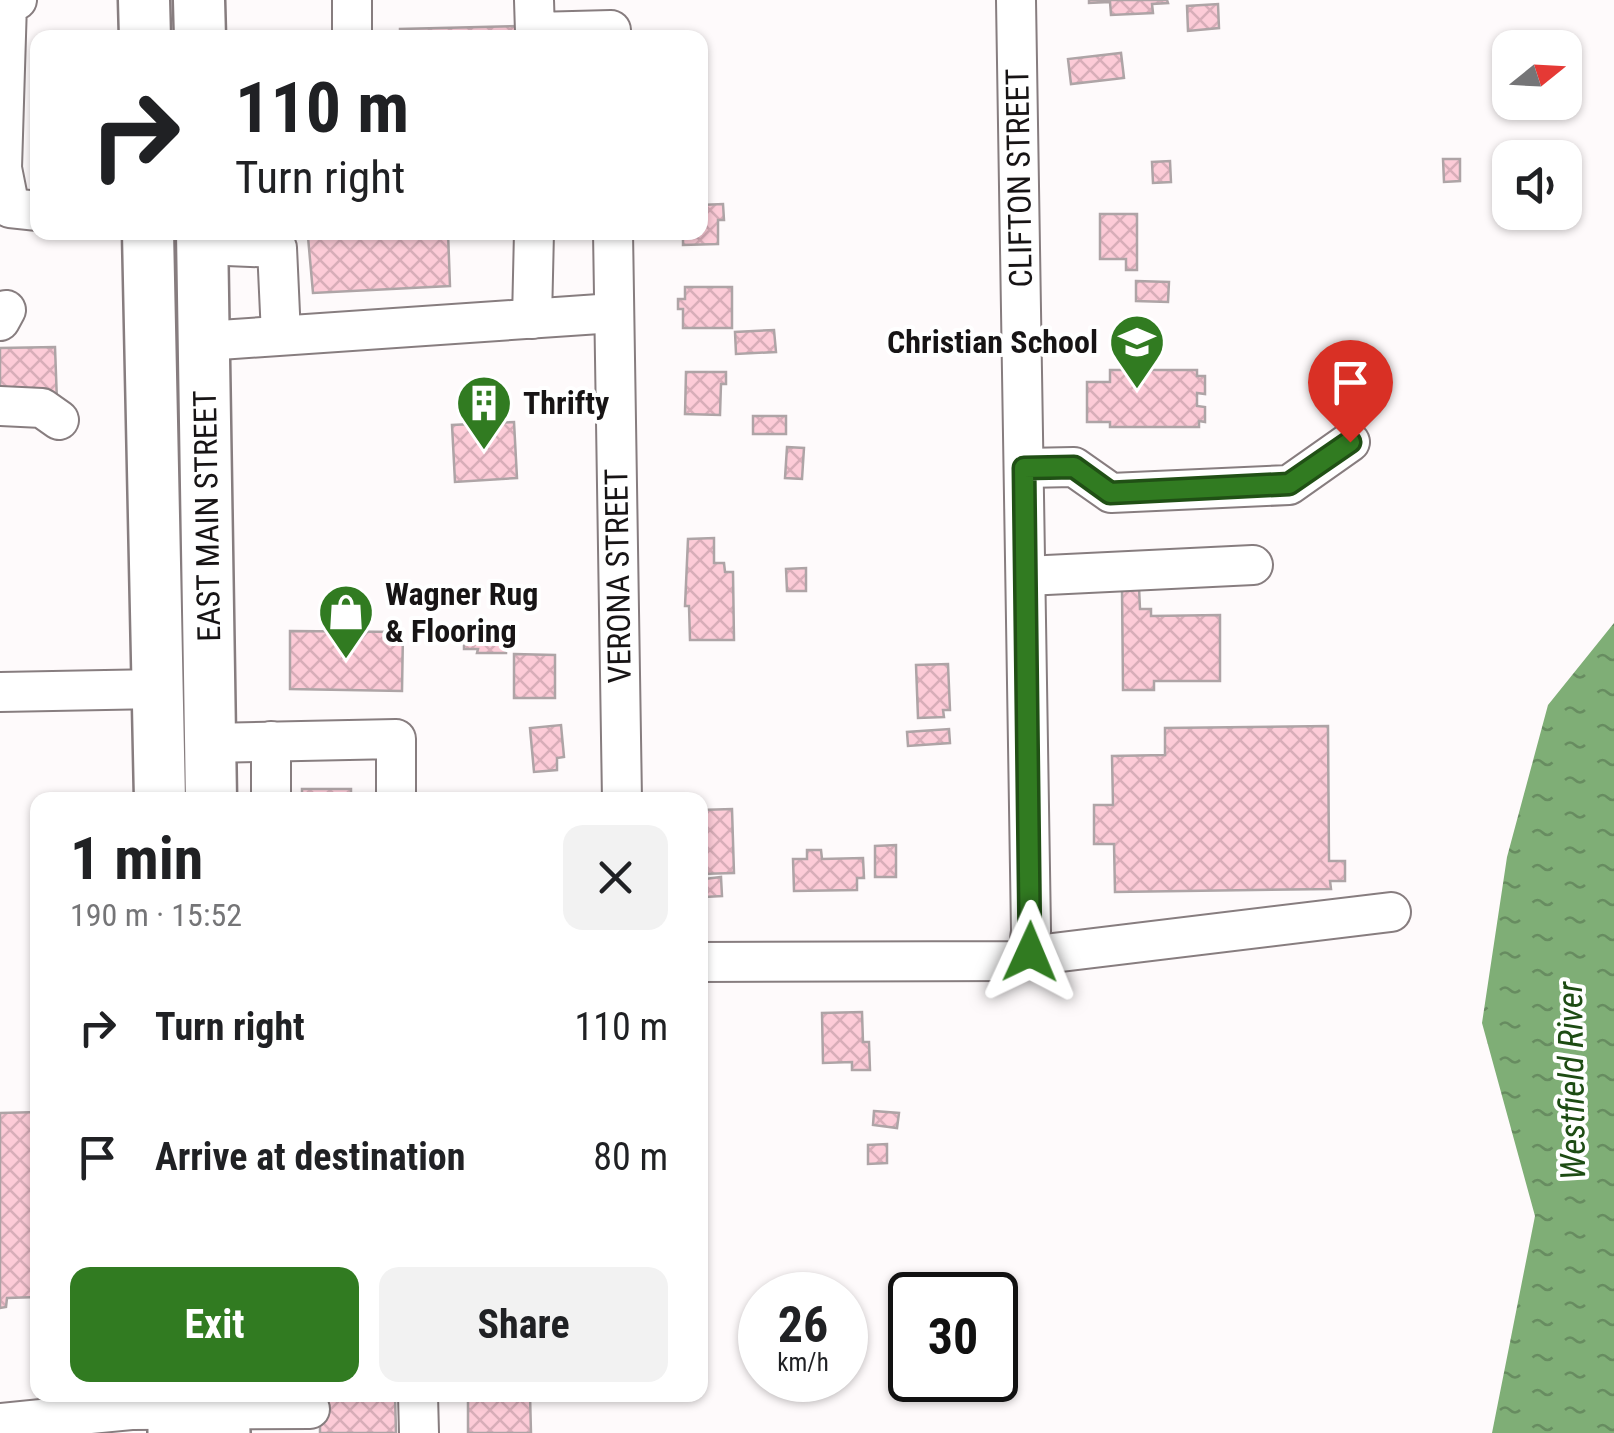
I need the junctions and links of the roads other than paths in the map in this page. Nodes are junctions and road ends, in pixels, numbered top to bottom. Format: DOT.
graph roads {
  1 [pos="144,0"];
  2 [pos="199,0"];
  3 [pos="352,0"];
  4 [pos="534,0"];
  5 [pos="1016,0"];
  6 [pos="8,1"];
  7 [pos="611,22"];
  8 [pos="144,30"];
  9 [pos="200,30"];
  10 [pos="352,30"];
  11 [pos="534,30"];
  12 [pos="549,30"];
  13 [pos="30,210"];
  14 [pos="148,240"];
  15 [pos="202,240"];
  16 [pos="210,240"];
  17 [pos="534,240"];
  18 [pos="614,240"];
  19 [pos="614,314"];
  20 [pos="532,319"];
  21 [pos="281,335"];
  22 [pos="205,342"];
  23 [pos="0,406"];
  24 [pos="60,420"];
  25 [pos="1350,442"];
  26 [pos="1024,468"];
  27 [pos="1253,564"];
  28 [pos="1026,576"];
  29 [pos="158,689"];
  30 [pos="0,692"];
  31 [pos="210,742"];
  32 [pos="271,742"];
  33 [pos="160,792"];
  34 [pos="211,792"];
  35 [pos="270,792"];
  36 [pos="396,792"];
  37 [pos="622,792"];
  38 [pos="1392,912"];
  39 [pos="1028,956"];
  40 [pos="708,962"];
  41 [pos="418,1402"];
  42 [pos="310,1412"];
  43 [pos="198,1413"];
  44 [pos="0,1424"];
  45 [pos="56,1433"];
  46 [pos="419,1433"];
  1 -- 8 [label="main road"];
  2 -- 9 [label="main road"];
  3 -- 10 [label="street"];
  4 -- 11 [label="street"];
  5 -- 26 [label="street, CLIFTON STREET"];
  6 -- 13 [label="street"];
  7 -- 12 [label="street"];
  14 -- 29 [label="main road, EAST MAIN STREET"];
  15 -- 22 [label="main road, EAST MAIN STREET"];
  16 -- 21 [label="street"];
  17 -- 20 [label="street"];
  18 -- 19 [label="street, VERONA STREET"];
  19 -- 20 [label="street"];
  19 -- 37 [label="street, VERONA STREET"];
  20 -- 21 [label="street"];
  21 -- 22 [label="street"];
  22 -- 31 [label="main road, EAST MAIN STREET"];
  23 -- 24 [label="street"];
  25 -- 26 [label="street"];
  26 -- 28 [label="street, CLIFTON STREET"];
  27 -- 28 [label="street"];
  28 -- 39 [label="street, CLIFTON STREET"];
  29 -- 30 [label="street"];
  29 -- 33 [label="main road, EAST MAIN STREET"];
  31 -- 32 [label="street"];
  31 -- 34 [label="main road, EAST MAIN STREET"];
  32 -- 35 [label="street"];
  32 -- 36 [label="street"];
  38 -- 39 [label="street"];
  39 -- 40 [label="street"];
  41 -- 46 [label="street"];
  42 -- 43 [label="street"];
  43 -- 44 [label="street"];
  44 -- 45 [label="street"];
}
